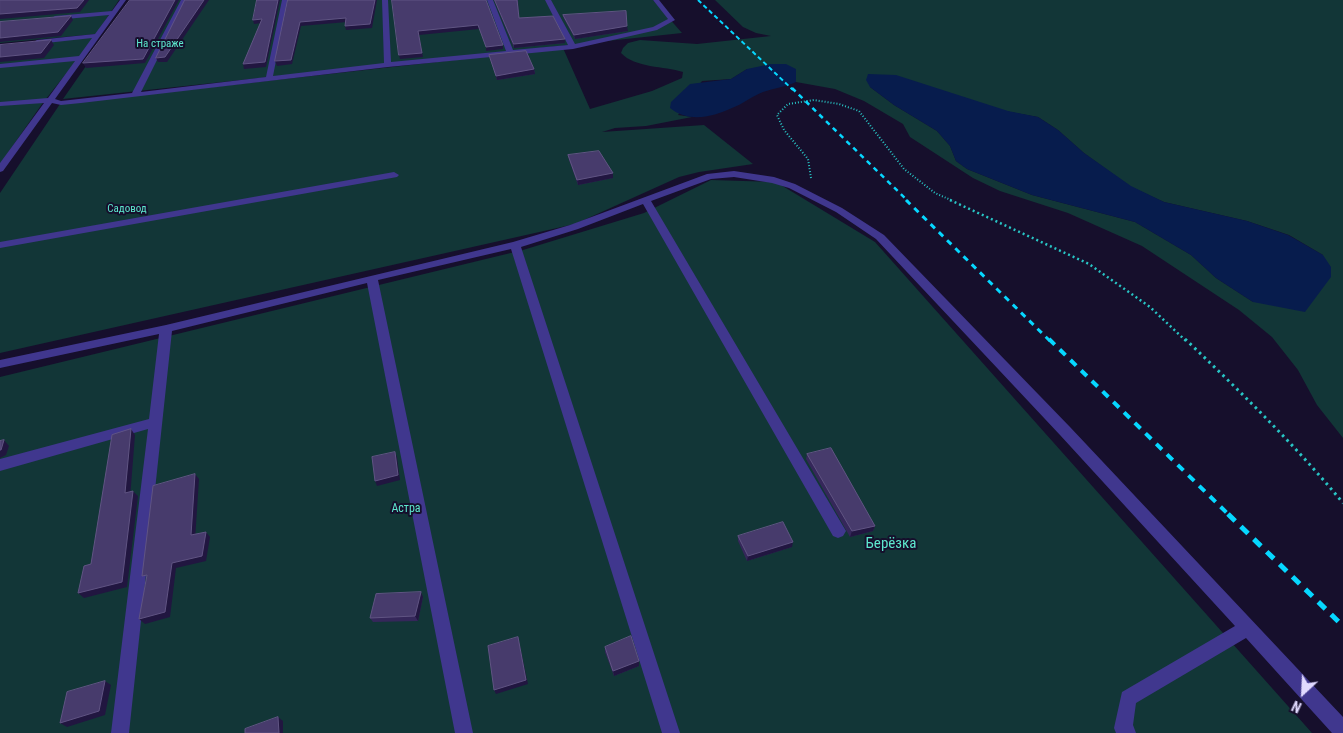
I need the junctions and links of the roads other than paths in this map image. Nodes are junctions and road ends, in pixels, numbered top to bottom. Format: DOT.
graph roads {
  1 [pos="123,0"];
  2 [pos="184,0"];
  3 [pos="285,0"];
  4 [pos="385,0"];
  5 [pos="490,0"];
  6 [pos="548,0"];
  7 [pos="656,0"];
  8 [pos="113,13"];
  9 [pos="48,18"];
  10 [pos="96,36"];
  11 [pos="31,43"];
  12 [pos="573,47"];
  13 [pos="510,53"];
  14 [pos="81,58"];
  15 [pos="388,65"];
  16 [pos="0,66"];
  17 [pos="269,80"];
  18 [pos="135,95"];
  19 [pos="50,100"];
  20 [pos="0,104"];
  21 [pos="13,150"];
  22 [pos="0,152"];
  23 [pos="0,169"];
  24 [pos="394,175"];
  25 [pos="646,200"];
  26 [pos="0,245"];
  27 [pos="515,245"];
  28 [pos="372,279"];
  29 [pos="166,328"];
  30 [pos="0,364"];
  31 [pos="155,422"];
  32 [pos="0,465"];
  33 [pos="838,531"];
  34 [pos="1246,629"];
  35 [pos="1343,731"];
  36 [pos="120,733"];
  37 [pos="464,733"];
  38 [pos="671,733"];
  39 [pos="1127,733"];
  1 -- 8 [label="street"];
  2 -- 18 [label="street"];
  3 -- 17 [label="street"];
  4 -- 15 [label="street"];
  5 -- 13 [label="street"];
  6 -- 12 [label="street"];
  7 -- 12 [label="street"];
  8 -- 9 [label="street"];
  8 -- 10 [label="street"];
  10 -- 11 [label="street"];
  10 -- 14 [label="street"];
  12 -- 13 [label="street"];
  13 -- 15 [label="street"];
  14 -- 16 [label="street"];
  14 -- 19 [label="street"];
  15 -- 17 [label="street"];
  17 -- 18 [label="street"];
  18 -- 19 [label="street"];
  19 -- 20 [label="street"];
  19 -- 21 [label="street"];
  21 -- 22 [label="street"];
  21 -- 23 [label="street"];
  24 -- 26 [label="street"];
  25 -- 27 [label="street"];
  25 -- 33 [label="street"];
  25 -- 34 [label="street"];
  27 -- 28 [label="street"];
  27 -- 38 [label="street"];
  28 -- 29 [label="street"];
  28 -- 37 [label="street"];
  29 -- 30 [label="street"];
  29 -- 31 [label="street"];
  31 -- 32 [label="street"];
  31 -- 36 [label="street"];
  34 -- 35 [label="street"];
  34 -- 39 [label="street"];
}
